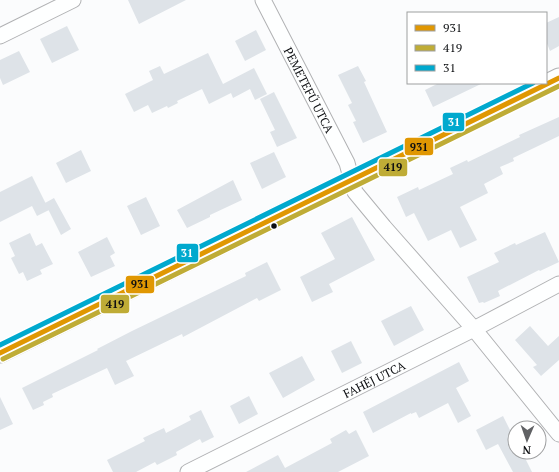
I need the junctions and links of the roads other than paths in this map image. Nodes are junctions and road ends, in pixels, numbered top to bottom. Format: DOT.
graph roads {
  1 [pos="73,0"];
  2 [pos="263,0"];
  3 [pos="0,36"];
  4 [pos="559,78"];
  5 [pos="547,84"];
  6 [pos="547,84"];
  7 [pos="352,180"];
  8 [pos="559,284"];
  9 [pos="474,329"];
  10 [pos="1,352"];
  11 [pos="559,434"];
  12 [pos="188,472"];
  1 -- 3 [label="street"];
  2 -- 7 [label="street, PEMETEFŰ UTCA"];
  4 -- 5 [label="street"];
  6 -- 7 [label="street"];
  7 -- 9 [label="street, PEMETEFŰ UTCA"];
  7 -- 10 [label="street"];
  8 -- 9 [label="street, FAHÉJ UTCA"];
  9 -- 11 [label="street, PEMETEFŰ UTCA"];
  9 -- 12 [label="street, FAHÉJ UTCA"];
}
